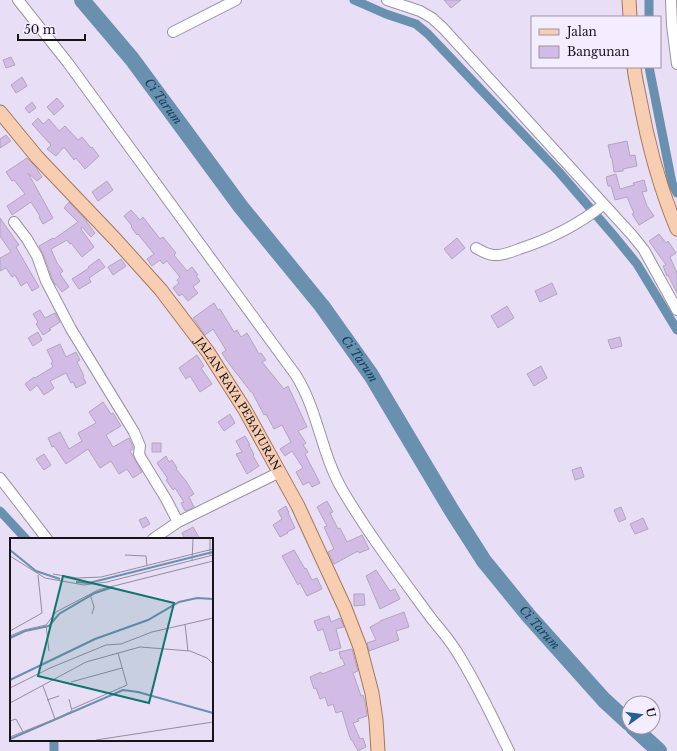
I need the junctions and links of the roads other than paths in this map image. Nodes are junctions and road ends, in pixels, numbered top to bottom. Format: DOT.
graph roads {
  1 [pos="18,0"];
  2 [pos="236,0"];
  3 [pos="387,0"];
  4 [pos="629,0"];
  5 [pos="671,0"];
  6 [pos="630,16"];
  7 [pos="172,32"];
  8 [pos="677,64"];
  9 [pos="634,68"];
  10 [pos="0,112"];
  11 [pos="600,207"];
  12 [pos="14,222"];
  13 [pos="677,229"];
  14 [pos="476,248"];
  15 [pos="677,310"];
  16 [pos="280,472"];
  17 [pos="0,478"];
  18 [pos="178,522"];
  19 [pos="46,538"];
  20 [pos="154,538"];
  21 [pos="378,751"];
  22 [pos="509,751"];
  1 -- 22 [label="street"];
  2 -- 7 [label="street"];
  3 -- 11 [label="street"];
  4 -- 6 [label="main road"];
  5 -- 8 [label="street"];
  9 -- 13 [label="main road"];
  10 -- 16 [label="main road, JALAN RAYA PEBAYURAN"];
  11 -- 14 [label="street"];
  11 -- 15 [label="street"];
  12 -- 18 [label="street"];
  16 -- 18 [label="street"];
  16 -- 21 [label="main road, JALAN RAYA PEBAYURAN"];
  17 -- 19 [label="street"];
  18 -- 20 [label="street"];
}
